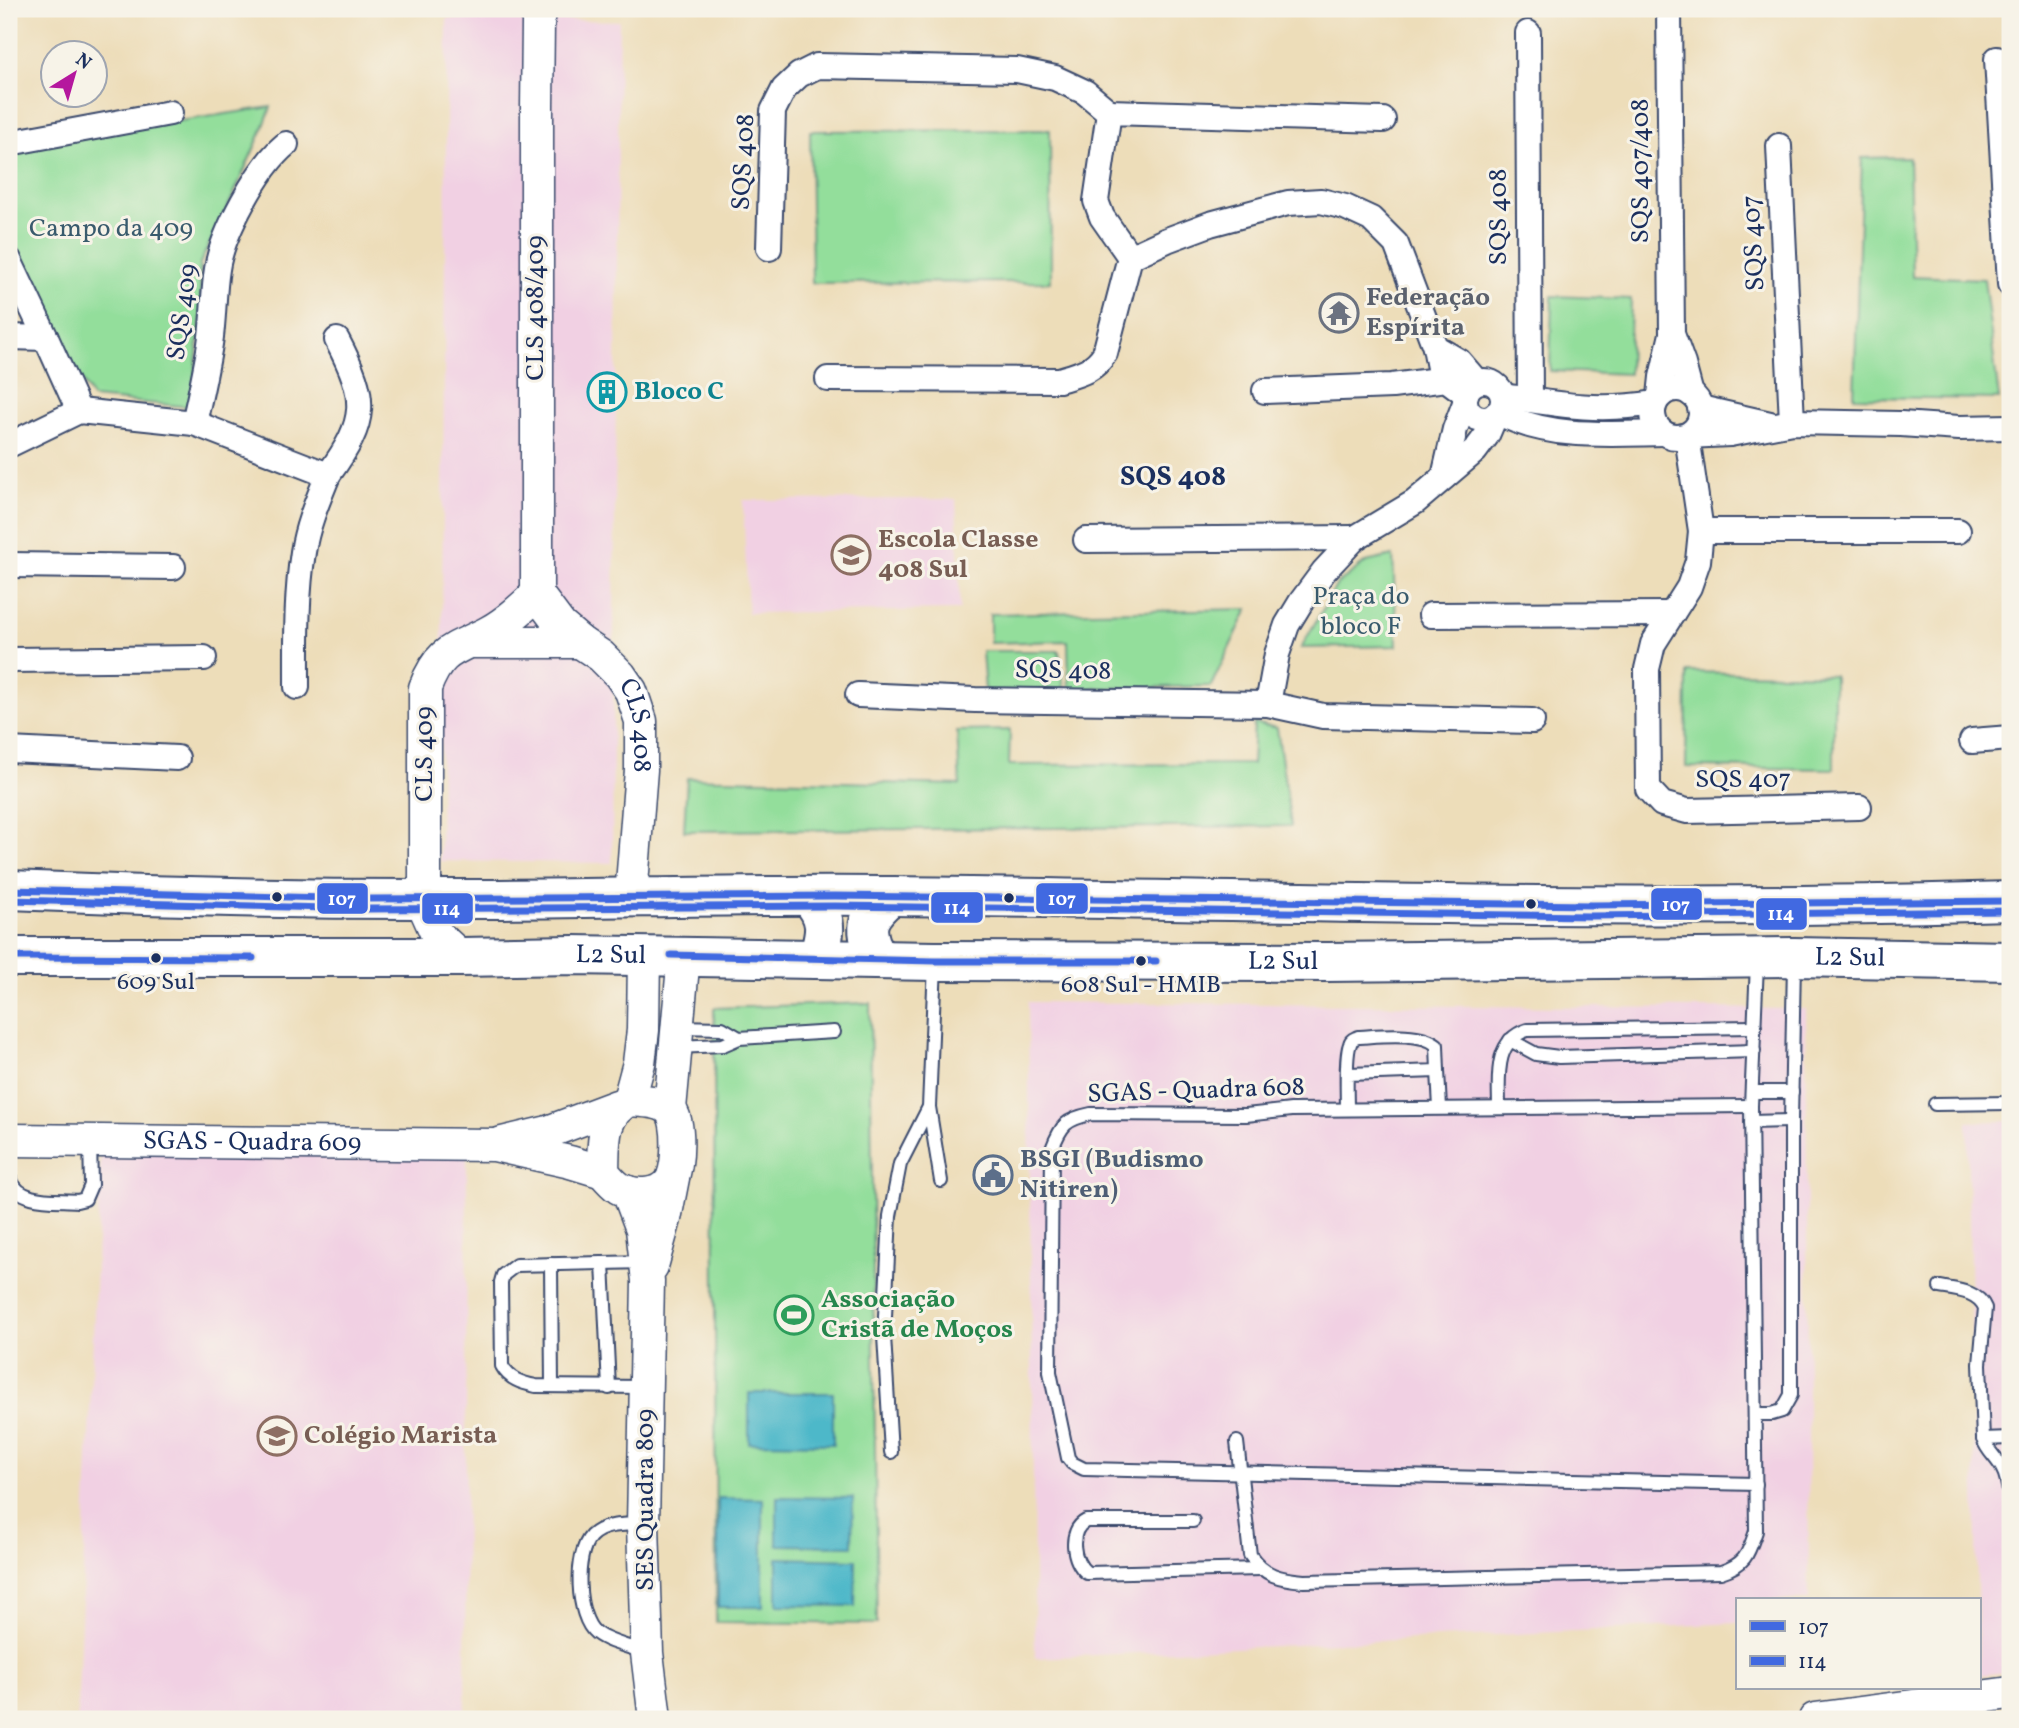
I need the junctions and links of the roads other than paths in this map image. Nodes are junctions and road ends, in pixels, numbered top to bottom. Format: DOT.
graph roads {
  1 [pos="1670,9"];
  2 [pos="538,13"];
  3 [pos="1528,33"];
  4 [pos="1997,59"];
  5 [pos="1109,112"];
  6 [pos="170,113"];
  7 [pos="1383,120"];
  8 [pos="9,143"];
  9 [pos="286,144"];
  10 [pos="1779,146"];
  11 [pos="769,248"];
  12 [pos="1130,257"];
  13 [pos="9,260"];
  14 [pos="2010,284"];
  15 [pos="1672,334"];
  16 [pos="9,337"];
  17 [pos="46,338"];
  18 [pos="337,340"];
  19 [pos="1435,347"];
  20 [pos="828,379"];
  21 [pos="1446,379"];
  22 [pos="1265,391"];
  23 [pos="1469,393"];
  24 [pos="1658,399"];
  25 [pos="1530,400"];
  26 [pos="1696,401"];
  27 [pos="1500,408"];
  28 [pos="79,411"];
  29 [pos="1584,420"];
  30 [pos="194,423"];
  31 [pos="1783,423"];
  32 [pos="2010,427"];
  33 [pos="1675,434"];
  34 [pos="9,445"];
  35 [pos="328,475"];
  36 [pos="1444,477"];
  37 [pos="1701,531"];
  38 [pos="1958,531"];
  39 [pos="1355,538"];
  40 [pos="1086,540"];
  41 [pos="9,565"];
  42 [pos="173,568"];
  43 [pos="537,594"];
  44 [pos="1672,614"];
  45 [pos="1431,615"];
  46 [pos="467,642"];
  47 [pos="580,642"];
  48 [pos="204,658"];
  49 [pos="9,660"];
  50 [pos="297,687"];
  51 [pos="858,695"];
  52 [pos="1268,704"];
  53 [pos="1532,721"];
  54 [pos="2010,738"];
  55 [pos="1972,741"];
  56 [pos="9,750"];
  57 [pos="177,758"];
  58 [pos="1859,807"];
  59 [pos="9,890"];
  60 [pos="808,896"];
  61 [pos="890,896"];
  62 [pos="631,897"];
  63 [pos="187,898"];
  64 [pos="424,900"];
  65 [pos="2010,901"];
  66 [pos="1254,903"];
  67 [pos="1325,904"];
  68 [pos="1812,905"];
  69 [pos="1875,905"];
  70 [pos="684,955"];
  71 [pos="645,956"];
  72 [pos="9,957"];
  73 [pos="461,957"];
  74 [pos="1805,957"];
  75 [pos="181,958"];
  76 [pos="1757,958"];
  77 [pos="818,959"];
  78 [pos="1877,959"];
  79 [pos="877,960"];
  80 [pos="935,961"];
  81 [pos="1267,961"];
  82 [pos="1327,961"];
  83 [pos="2010,961"];
  84 [pos="1755,1027"];
  85 [pos="834,1032"];
  86 [pos="676,1037"];
  87 [pos="739,1038"];
  88 [pos="1510,1040"];
  89 [pos="1754,1051"];
  90 [pos="1438,1071"];
  91 [pos="1348,1074"];
  92 [pos="1791,1092"];
  93 [pos="1752,1099"];
  94 [pos="2010,1102"];
  95 [pos="623,1103"];
  96 [pos="1935,1104"];
  97 [pos="929,1107"];
  98 [pos="1440,1108"];
  99 [pos="1499,1108"];
  100 [pos="670,1109"];
  101 [pos="1347,1109"];
  102 [pos="1791,1121"];
  103 [pos="1751,1122"];
  104 [pos="9,1140"];
  105 [pos="90,1141"];
  106 [pos="494,1145"];
  107 [pos="603,1172"];
  108 [pos="9,1178"];
  109 [pos="673,1178"];
  110 [pos="941,1181"];
  111 [pos="628,1192"];
  112 [pos="551,1264"];
  113 [pos="603,1264"];
  114 [pos="649,1269"];
  115 [pos="1940,1287"];
  116 [pos="552,1387"];
  117 [pos="645,1387"];
  118 [pos="609,1388"];
  119 [pos="1755,1414"];
  120 [pos="2010,1438"];
  121 [pos="1983,1439"];
  122 [pos="1237,1442"];
  123 [pos="891,1452"];
  124 [pos="2006,1468"];
  125 [pos="1240,1472"];
  126 [pos="1756,1484"];
  127 [pos="2010,1502"];
  128 [pos="1193,1521"];
  129 [pos="643,1524"];
  130 [pos="1261,1569"];
  131 [pos="647,1653"];
  132 [pos="2010,1693"];
  133 [pos="1889,1715"];
  134 [pos="655,1719"];
  135 [pos="1815,1719"];
  1 -- 15 [label="street, SQS 407/408"];
  2 -- 43 [label="street, CLS 408/409"];
  3 -- 25 [label="street, SQS 408"];
  4 -- 14 [label="street"];
  5 -- 7 [label="street"];
  5 -- 11 [label="street, SQS 408"];
  5 -- 12 [label="street"];
  6 -- 8 [label="street"];
  9 -- 30 [label="street, SQS 409"];
  10 -- 31 [label="street, SQS 407"];
  12 -- 19 [label="street"];
  12 -- 20 [label="street"];
  13 -- 17 [label="street"];
  15 -- 24 [label="street, SQS 407/408"];
  15 -- 26 [label="street, SQS 407/408"];
  16 -- 17 [label="street"];
  17 -- 28 [label="street"];
  18 -- 35 [label="street"];
  19 -- 21 [label="street"];
  19 -- 23 [label="street"];
  21 -- 22 [label="street"];
  21 -- 23 [label="street"];
  23 -- 27 [label="street"];
  23 -- 27 [label="street"];
  23 -- 36 [label="street"];
  24 -- 26 [label="street"];
  24 -- 29 [label="street"];
  24 -- 33 [label="street"];
  25 -- 27 [label="street"];
  25 -- 29 [label="street"];
  26 -- 31 [label="street"];
  26 -- 33 [label="street"];
  27 -- 29 [label="street"];
  27 -- 36 [label="street"];
  28 -- 30 [label="street"];
  28 -- 34 [label="street"];
  29 -- 33 [label="street"];
  30 -- 35 [label="street"];
  31 -- 32 [label="street"];
  31 -- 33 [label="street"];
  33 -- 37 [label="street, SQS 407"];
  35 -- 50 [label="street"];
  36 -- 39 [label="street"];
  37 -- 38 [label="street"];
  37 -- 44 [label="street, SQS 407"];
  39 -- 40 [label="street"];
  39 -- 52 [label="street"];
  41 -- 42 [label="street"];
  43 -- 46 [label="street, CLS 409"];
  43 -- 47 [label="street, CLS 408"];
  44 -- 45 [label="street"];
  44 -- 58 [label="street, SQS 407"];
  46 -- 47 [label="street"];
  46 -- 64 [label="street, CLS 409"];
  47 -- 62 [label="street, CLS 408"];
  48 -- 49 [label="street"];
  51 -- 52 [label="street, SQS 408"];
  52 -- 53 [label="street, SQS 408"];
  54 -- 55 [label="street"];
  56 -- 57 [label="street"];
  59 -- 63 [label="main road, L2 Sul"];
  60 -- 61 [label="main road, L2 Sul"];
  60 -- 62 [label="main road, L2 Sul"];
  60 -- 77 [label="main road"];
  61 -- 66 [label="main road, L2 Sul"];
  61 -- 79 [label="main road"];
  62 -- 64 [label="main road, L2 Sul"];
  63 -- 64 [label="main road, L2 Sul"];
  63 -- 75 [label="main road"];
  64 -- 73 [label="street, CLS 409"];
  65 -- 69 [label="main road, L2 Sul"];
  66 -- 67 [label="main road, L2 Sul"];
  66 -- 81 [label="main road"];
  67 -- 68 [label="main road, L2 Sul"];
  67 -- 82 [label="main road"];
  68 -- 69 [label="main road, L2 Sul"];
  68 -- 74 [label="main road"];
  69 -- 78 [label="main road"];
  70 -- 71 [label="main road, L2 Sul"];
  70 -- 77 [label="main road, L2 Sul"];
  70 -- 86 [label="street"];
  71 -- 73 [label="main road, L2 Sul"];
  71 -- 95 [label="street"];
  72 -- 75 [label="main road, L2 Sul"];
  73 -- 75 [label="main road, L2 Sul"];
  74 -- 76 [label="main road, L2 Sul"];
  74 -- 78 [label="main road, L2 Sul"];
  74 -- 92 [label="lane"];
  76 -- 82 [label="main road, L2 Sul"];
  76 -- 84 [label="lane"];
  77 -- 79 [label="main road, L2 Sul"];
  78 -- 83 [label="main road, L2 Sul"];
  79 -- 80 [label="main road, L2 Sul"];
  80 -- 81 [label="main road, L2 Sul"];
  80 -- 97 [label="lane"];
  81 -- 82 [label="main road, L2 Sul"];
  84 -- 88 [label="lane"];
  84 -- 89 [label="lane"];
  85 -- 87 [label="lane"];
  86 -- 87 [label="lane"];
  86 -- 87 [label="lane"];
  86 -- 100 [label="street"];
  88 -- 89 [label="lane"];
  88 -- 99 [label="lane"];
  89 -- 93 [label="lane"];
  90 -- 91 [label="lane"];
  90 -- 91 [label="lane"];
  90 -- 98 [label="lane"];
  91 -- 101 [label="lane"];
  92 -- 93 [label="lane, SGAS - Quadra 608"];
  92 -- 102 [label="lane"];
  93 -- 99 [label="lane, SGAS - Quadra 608"];
  93 -- 103 [label="lane"];
  94 -- 96 [label="lane"];
  95 -- 100 [label="street"];
  95 -- 106 [label="street, SGAS - Quadra 609"];
  95 -- 107 [label="street"];
  97 -- 110 [label="lane"];
  97 -- 123 [label="lane"];
  98 -- 99 [label="lane, SGAS - Quadra 608"];
  98 -- 101 [label="lane, SGAS - Quadra 608"];
  100 -- 109 [label="street"];
  101 -- 125 [label="lane, SGAS - Quadra 608"];
  102 -- 103 [label="lane"];
  102 -- 119 [label="lane"];
  103 -- 119 [label="lane"];
  104 -- 105 [label="street, SGAS - Quadra 609"];
  104 -- 108 [label="lane"];
  105 -- 106 [label="street, SGAS - Quadra 609"];
  105 -- 108 [label="lane"];
  106 -- 107 [label="street, SGAS - Quadra 609"];
  107 -- 111 [label="street"];
  109 -- 111 [label="street"];
  109 -- 114 [label="street, SES Quadra 809"];
  111 -- 114 [label="street, SES Quadra 809"];
  112 -- 113 [label="lane"];
  112 -- 116 [label="lane"];
  112 -- 116 [label="lane"];
  113 -- 114 [label="lane"];
  113 -- 118 [label="lane"];
  114 -- 117 [label="street, SES Quadra 809"];
  115 -- 121 [label="lane"];
  116 -- 118 [label="lane"];
  117 -- 118 [label="lane"];
  117 -- 129 [label="street, SES Quadra 809"];
  119 -- 126 [label="lane"];
  120 -- 121 [label="lane"];
  121 -- 124 [label="lane"];
  122 -- 125 [label="lane"];
  124 -- 127 [label="lane"];
  125 -- 126 [label="lane, SGAS - Quadra 608"];
  125 -- 130 [label="lane"];
  126 -- 130 [label="lane"];
  128 -- 130 [label="lane"];
  129 -- 131 [label="street, SES Quadra 809"];
  129 -- 131 [label="lane"];
  131 -- 134 [label="street, SES Quadra 809"];
  132 -- 133 [label="street"];
  133 -- 135 [label="street"];
}
